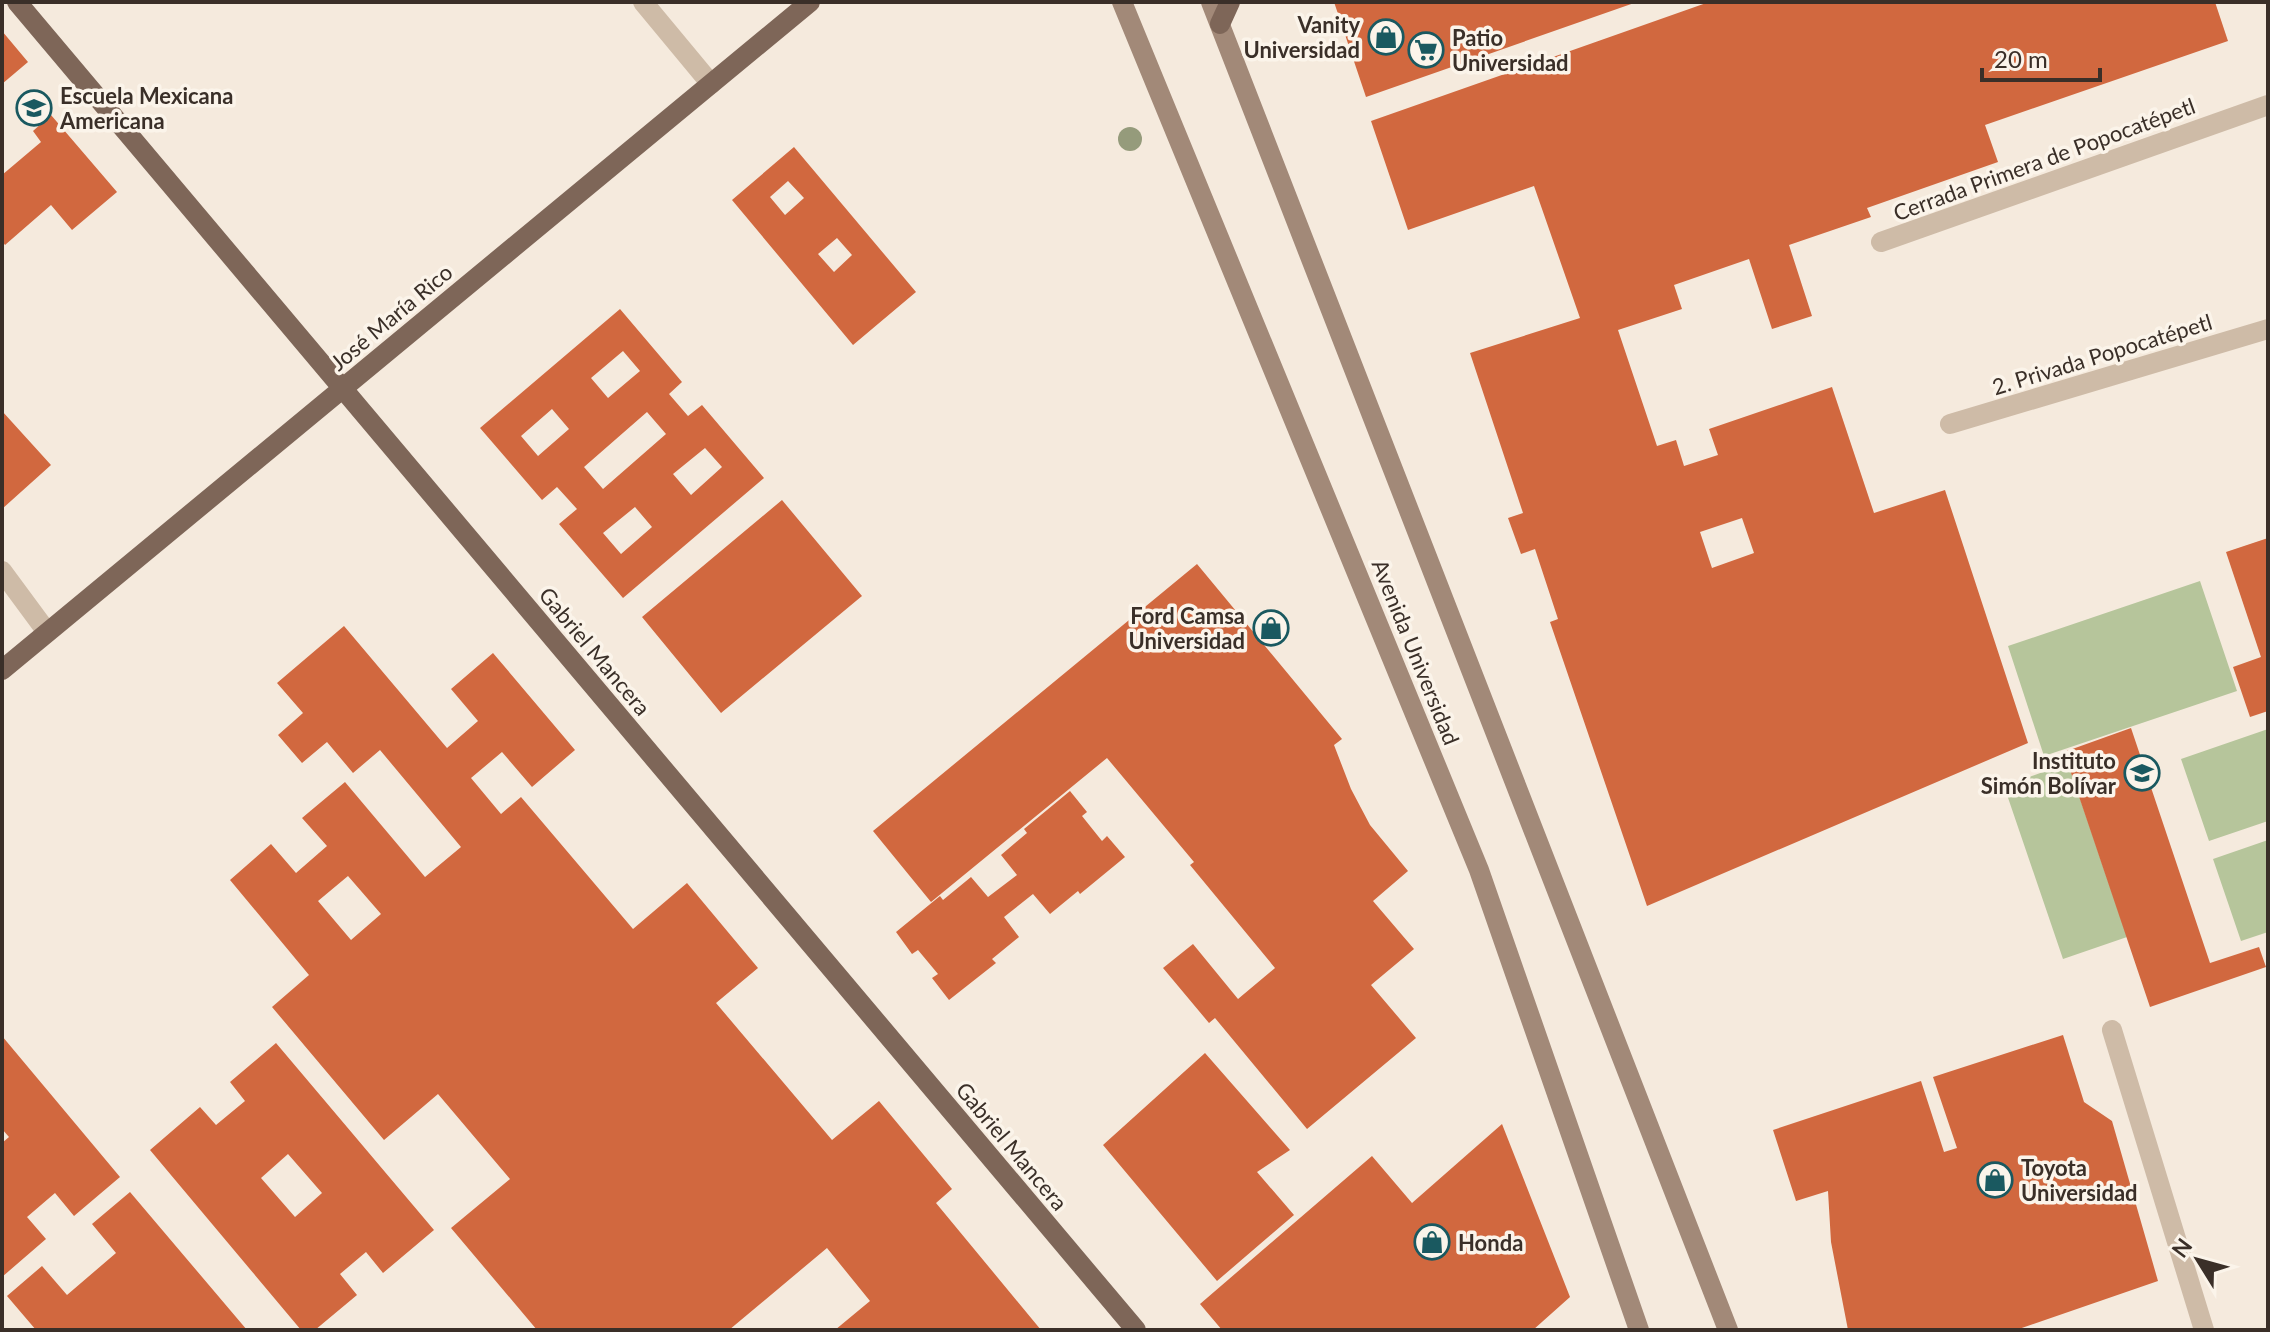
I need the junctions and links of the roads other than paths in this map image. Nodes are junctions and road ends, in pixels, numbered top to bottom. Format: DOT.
graph roads {
  1 [pos="17,2"];
  2 [pos="643,2"];
  3 [pos="810,2"];
  4 [pos="1122,2"];
  5 [pos="1211,2"];
  6 [pos="1230,2"];
  7 [pos="1220,24"];
  8 [pos="711,84"];
  9 [pos="2268,105"];
  10 [pos="1881,242"];
  11 [pos="2268,329"];
  12 [pos="342,389"];
  13 [pos="1950,424"];
  14 [pos="2,571"];
  15 [pos="47,632"];
  16 [pos="2,670"];
  17 [pos="2112,1030"];
  18 [pos="1633,1327"];
  19 [pos="1136,1330"];
  20 [pos="1728,1330"];
  21 [pos="2204,1330"];
  1 -- 12 [label="main road, Gabriel Mancera"];
  2 -- 8 [label="street"];
  3 -- 8 [label="main road, José María Rico"];
  4 -- 18 [label="main road, Avenida Universidad"];
  5 -- 7 [label="main road, Avenida Universidad"];
  6 -- 7 [label="main road"];
  7 -- 20 [label="main road, Avenida Universidad"];
  8 -- 12 [label="main road, José María Rico"];
  9 -- 10 [label="street, Cerrada Primera de Popocatépetl"];
  11 -- 13 [label="street, 2. Privada Popocatépetl"];
  12 -- 15 [label="main road, José María Rico"];
  12 -- 19 [label="main road, Gabriel Mancera"];
  14 -- 15 [label="street"];
  15 -- 16 [label="main road, José María Rico"];
  17 -- 21 [label="street"];
}
